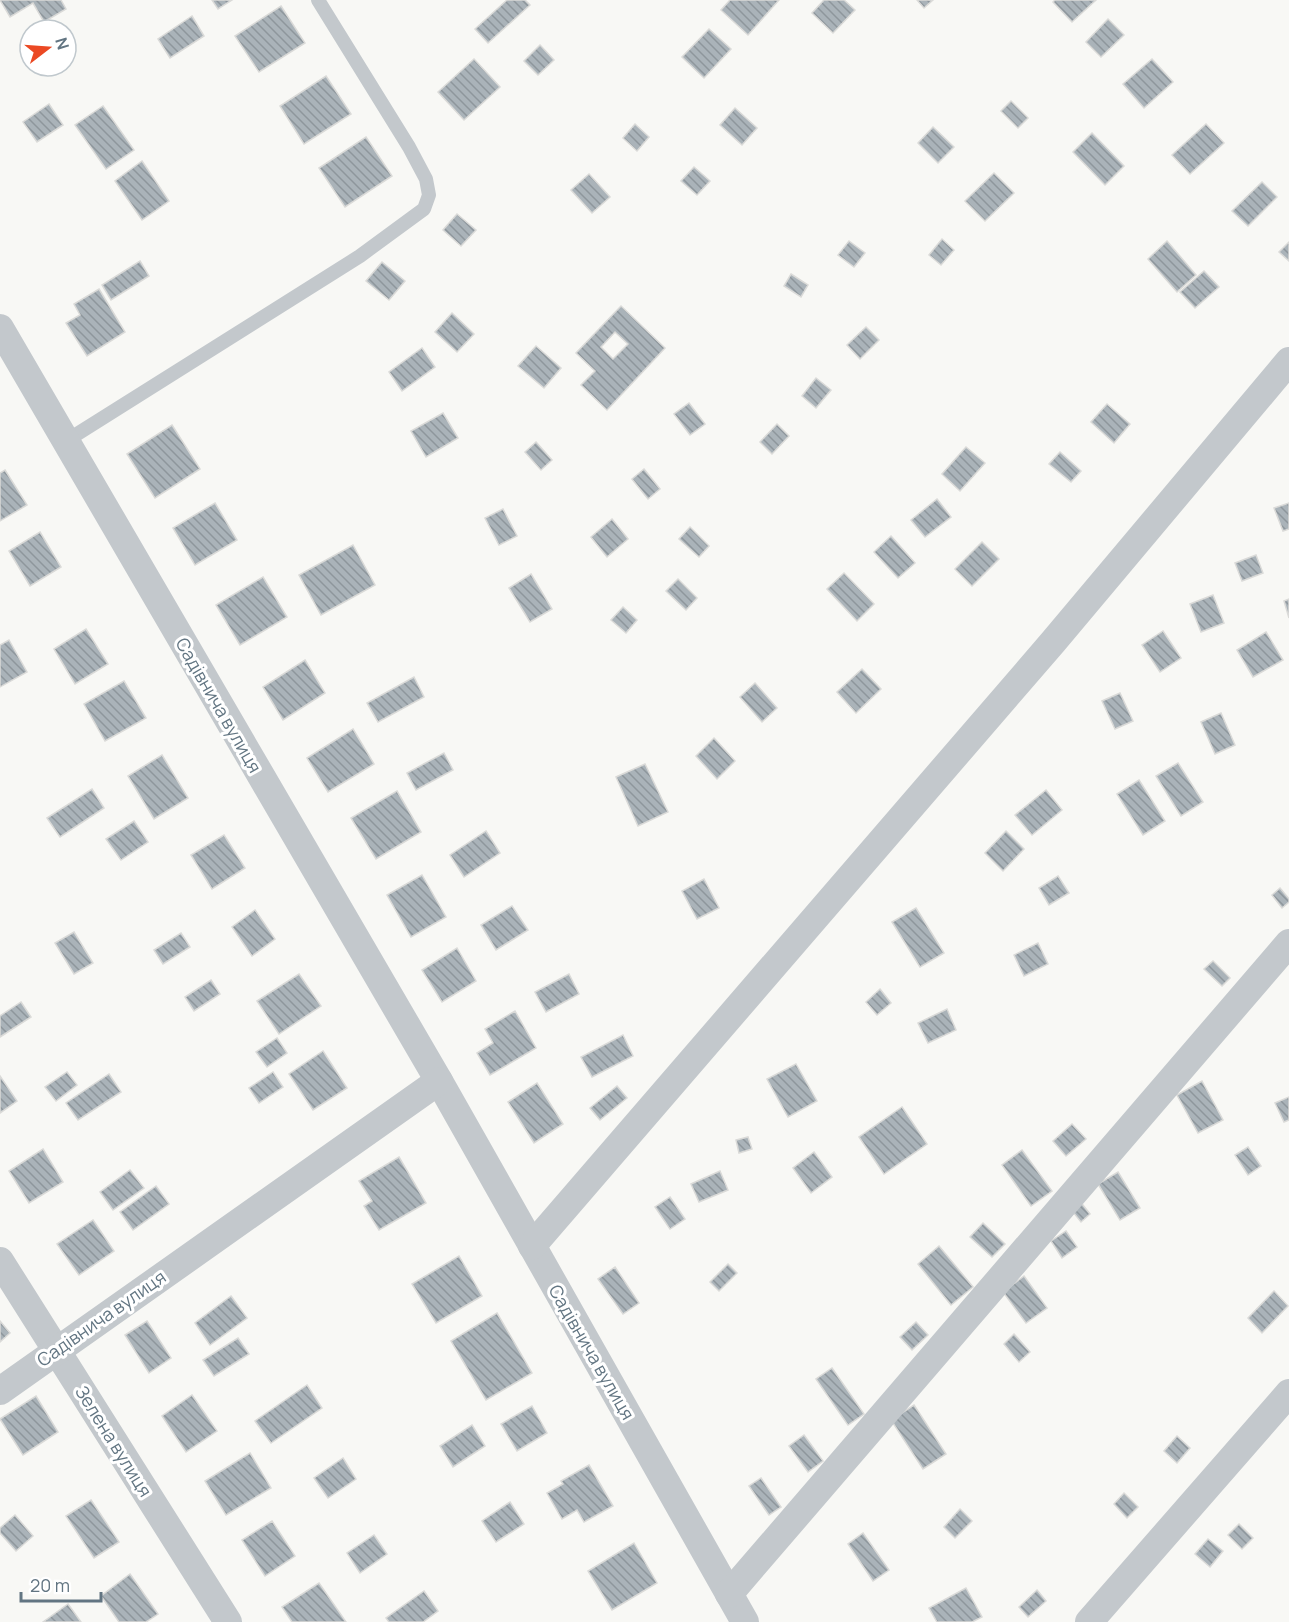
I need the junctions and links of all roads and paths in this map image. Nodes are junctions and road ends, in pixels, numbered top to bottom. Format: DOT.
graph roads {
  1 [pos="318,0"];
  2 [pos="0,328"];
  3 [pos="1289,361"];
  4 [pos="66,441"];
  5 [pos="1289,943"];
  6 [pos="439,1081"];
  7 [pos="532,1246"];
  8 [pos="0,1261"];
  9 [pos="57,1350"];
  10 [pos="0,1391"];
  11 [pos="1289,1393"];
  12 [pos="729,1594"];
  13 [pos="228,1622"];
  14 [pos="745,1622"];
  15 [pos="1089,1622"];
  1 -- 4 [label="lane"];
  2 -- 4 [label="street, Садівнича вулиця"];
  3 -- 7 [label="street"];
  4 -- 6 [label="street, Садівнича вулиця"];
  5 -- 12 [label="street"];
  6 -- 7 [label="street, Садівнича вулиця"];
  6 -- 9 [label="street, Садівнича вулиця"];
  7 -- 12 [label="street, Садівнича вулиця"];
  8 -- 9 [label="street, Зелена вулиця"];
  9 -- 10 [label="street, Садівнича вулиця"];
  9 -- 13 [label="street, Зелена вулиця"];
  11 -- 15 [label="street"];
  12 -- 14 [label="street, Садівнича вулиця"];
}
